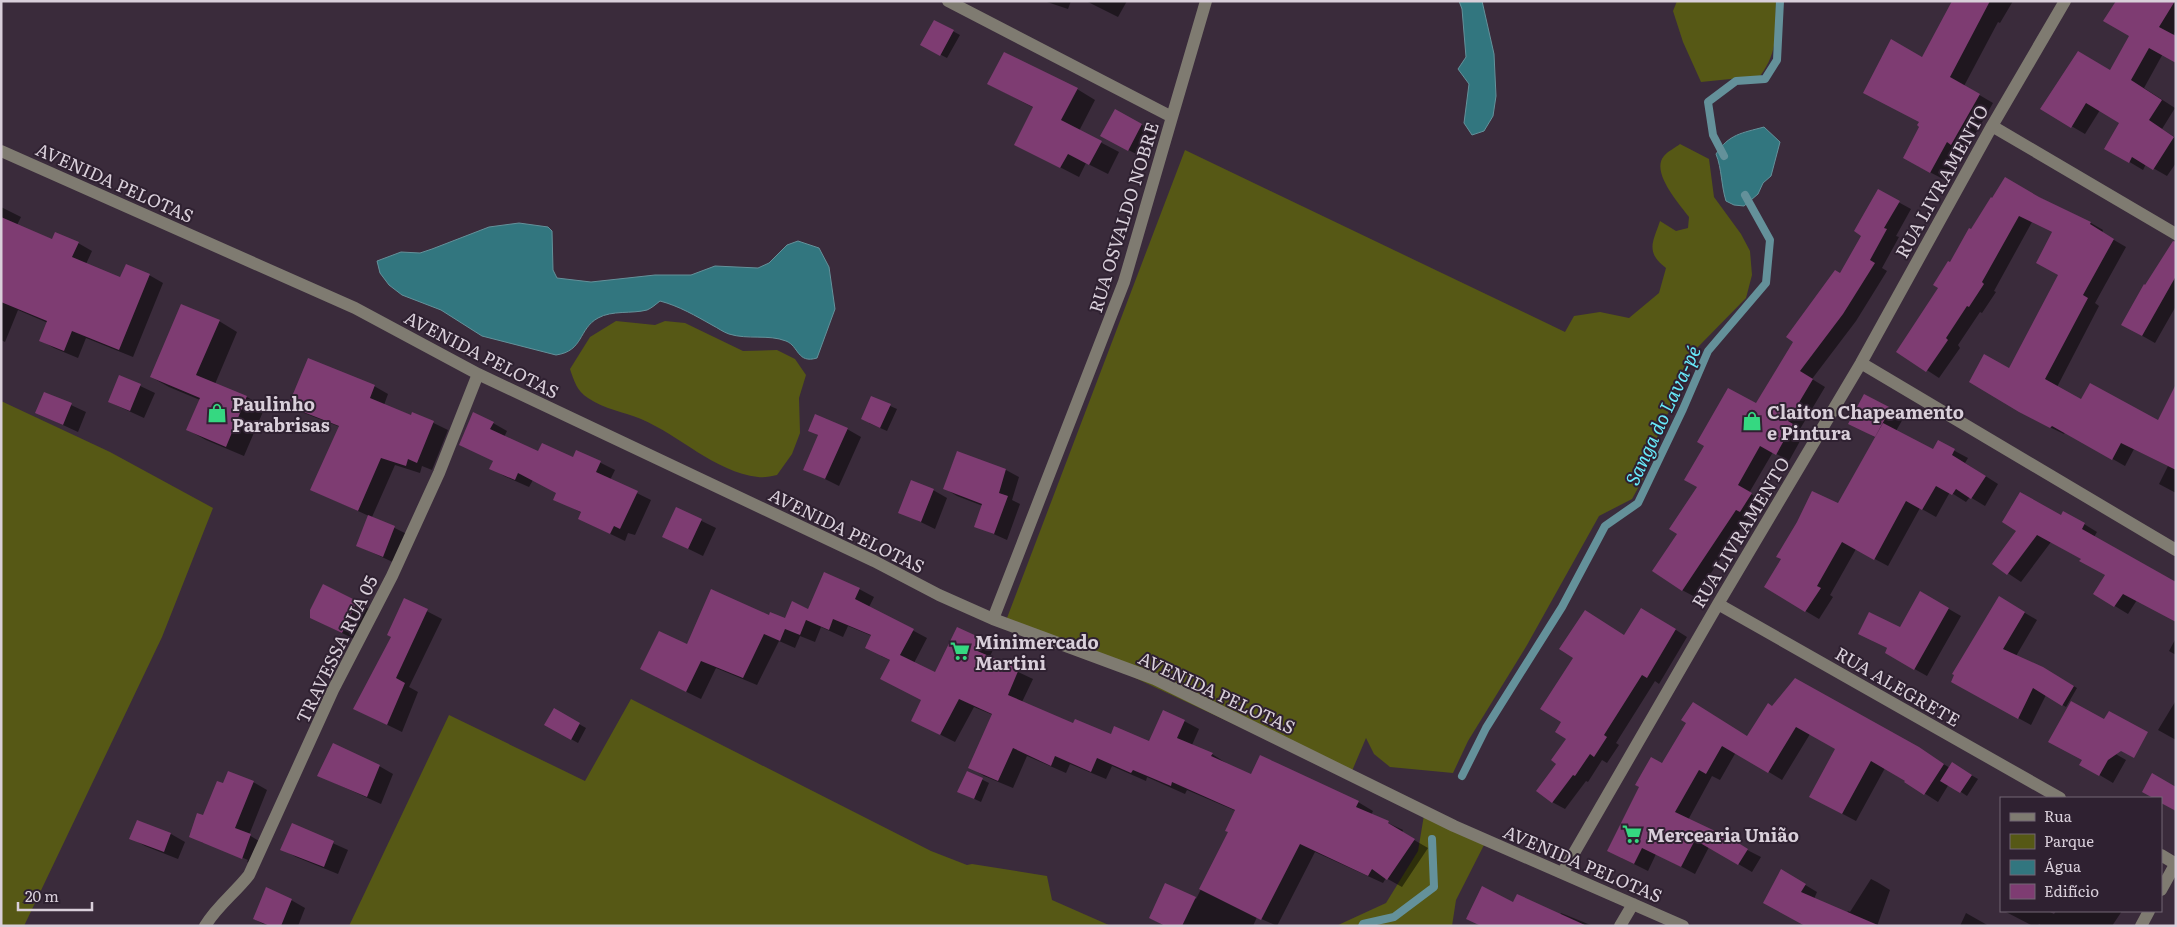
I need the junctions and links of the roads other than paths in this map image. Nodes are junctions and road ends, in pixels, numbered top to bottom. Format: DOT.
graph roads {
  1 [pos="948,1"];
  2 [pos="1206,1"];
  3 [pos="2065,1"];
  4 [pos="1172,117"];
  5 [pos="1992,126"];
  6 [pos="1,151"];
  7 [pos="2176,234"];
  8 [pos="1861,362"];
  9 [pos="478,374"];
  10 [pos="2176,550"];
  11 [pos="1718,604"];
  12 [pos="993,619"];
  13 [pos="2058,797"];
  14 [pos="2162,857"];
  15 [pos="2176,864"];
  16 [pos="1563,872"];
  17 [pos="2162,888"];
  18 [pos="1633,904"];
  19 [pos="2148,912"];
  20 [pos="205,926"];
  21 [pos="1620,926"];
  22 [pos="1683,926"];
  23 [pos="2141,926"];
  1 -- 4 [label="street, RUA OSVALDO NOBRE"];
  2 -- 4 [label="street"];
  3 -- 5 [label="street, RUA LIVRAMENTO"];
  4 -- 12 [label="street, RUA OSVALDO NOBRE"];
  5 -- 7 [label="street"];
  5 -- 8 [label="street, RUA LIVRAMENTO"];
  6 -- 9 [label="street, AVENIDA PELOTAS"];
  8 -- 10 [label="street"];
  8 -- 11 [label="street, RUA LIVRAMENTO"];
  9 -- 12 [label="street, AVENIDA PELOTAS"];
  9 -- 20 [label="street, TRAVESSA RUA 05"];
  11 -- 13 [label="street, RUA ALEGRETE"];
  11 -- 16 [label="street, RUA LIVRAMENTO"];
  12 -- 16 [label="street, AVENIDA PELOTAS"];
  14 -- 15 [label="street"];
  15 -- 17 [label="street"];
  16 -- 18 [label="street, AVENIDA PELOTAS"];
  18 -- 21 [label="street"];
  18 -- 22 [label="street, AVENIDA PELOTAS"];
  19 -- 23 [label="street"];
}
